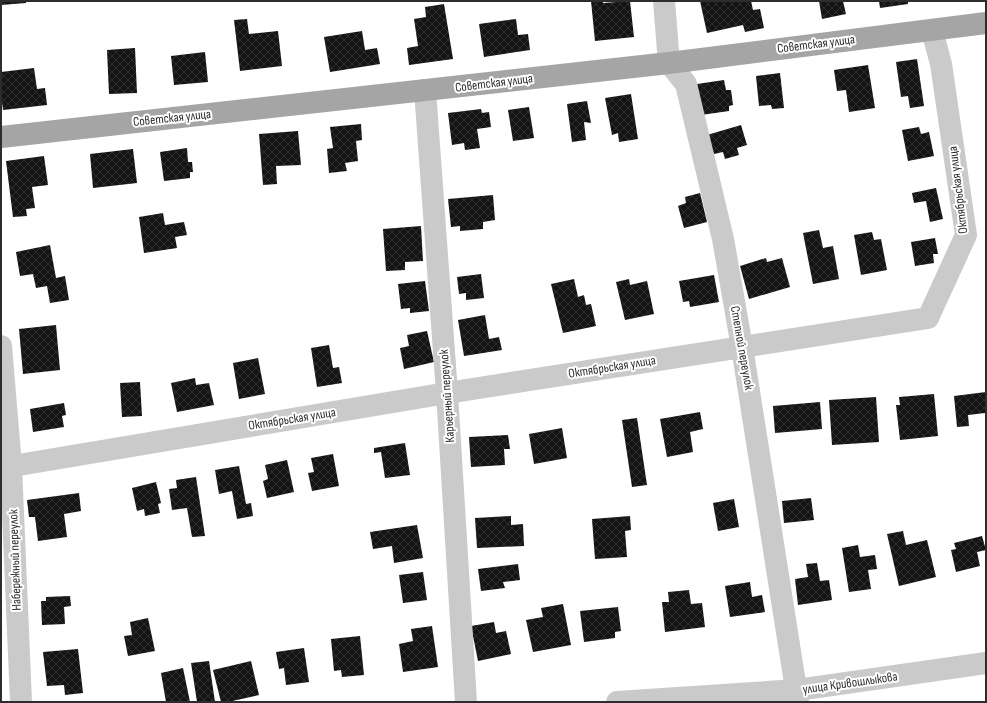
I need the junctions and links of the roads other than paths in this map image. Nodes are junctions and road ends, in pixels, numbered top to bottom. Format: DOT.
graph roads {
  1 [pos="664,1"];
  2 [pos="986,24"];
  3 [pos="932,30"];
  4 [pos="669,62"];
  5 [pos="425,90"];
  6 [pos="1,137"];
  7 [pos="1,346"];
  8 [pos="742,347"];
  9 [pos="447,393"];
  10 [pos="6,467"];
  11 [pos="986,663"];
  12 [pos="797,696"];
  13 [pos="21,702"];
  14 [pos="466,702"];
  15 [pos="617,702"];
  1 -- 4 [label="street"];
  2 -- 3 [label="main road, Советская улица"];
  3 -- 4 [label="main road, Советская улица"];
  3 -- 8 [label="street, Октябрьская улица"];
  4 -- 5 [label="main road, Советская улица"];
  4 -- 8 [label="street, Степной переулок"];
  5 -- 6 [label="main road, Советская улица"];
  5 -- 9 [label="street, Карьерный переулок"];
  7 -- 10 [label="street, Набережный переулок"];
  8 -- 9 [label="street, Октябрьская улица"];
  8 -- 12 [label="street, Степной переулок"];
  9 -- 10 [label="street, Октябрьская улица"];
  9 -- 14 [label="street, Карьерный переулок"];
  10 -- 13 [label="street, Набережный переулок"];
  11 -- 12 [label="street, улица Кривошлыкова"];
  12 -- 15 [label="street, улица Кривошлыкова"];
}
